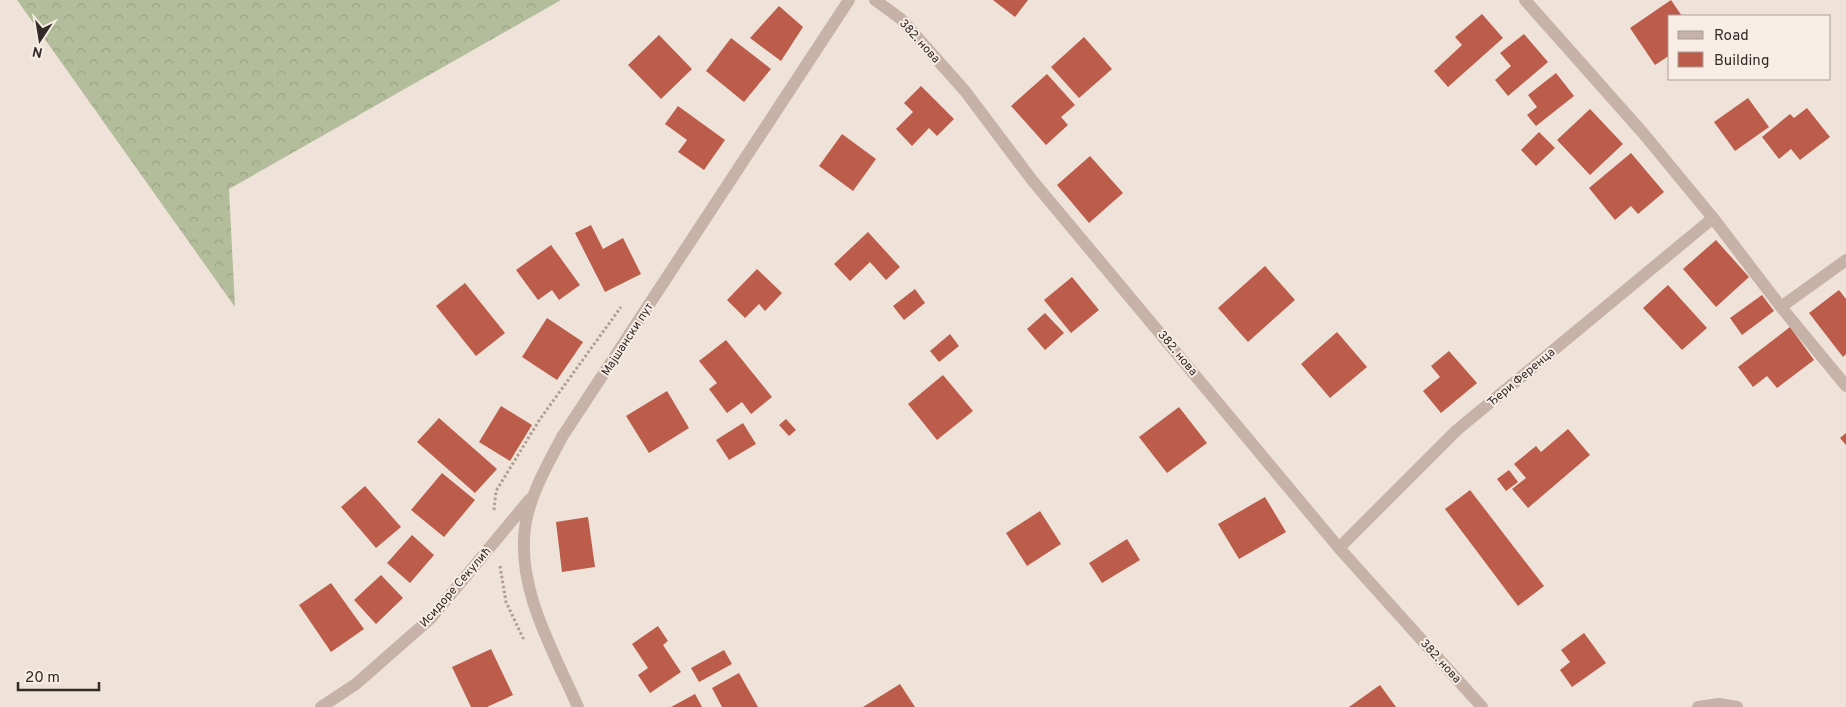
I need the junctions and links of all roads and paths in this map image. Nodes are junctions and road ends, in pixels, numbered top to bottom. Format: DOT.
graph roads {
  1 [pos="849,0"];
  2 [pos="875,0"];
  3 [pos="1525,0"];
  4 [pos="1713,218"];
  5 [pos="1846,260"];
  6 [pos="624,303"];
  7 [pos="1781,307"];
  8 [pos="1846,386"];
  9 [pos="533,495"];
  10 [pos="496,540"];
  11 [pos="1339,548"];
  12 [pos="321,707"];
  13 [pos="578,707"];
  14 [pos="1482,707"];
  15 [pos="1698,707"];
  16 [pos="1737,707"];
  1 -- 9 [label="street, Мајшански пут"];
  2 -- 11 [label="street, 382. нова"];
  3 -- 4 [label="street"];
  4 -- 7 [label="street"];
  4 -- 11 [label="street, Ђери Ференца"];
  5 -- 7 [label="street"];
  6 -- 10 [label="path"];
  7 -- 8 [label="street"];
  9 -- 10 [label="street, Исидоре Секулић"];
  9 -- 13 [label="street, Мајшански пут"];
  10 -- 12 [label="street, Исидоре Секулић"];
  11 -- 14 [label="street, 382. нова"];
  15 -- 16 [label="street"];
}
